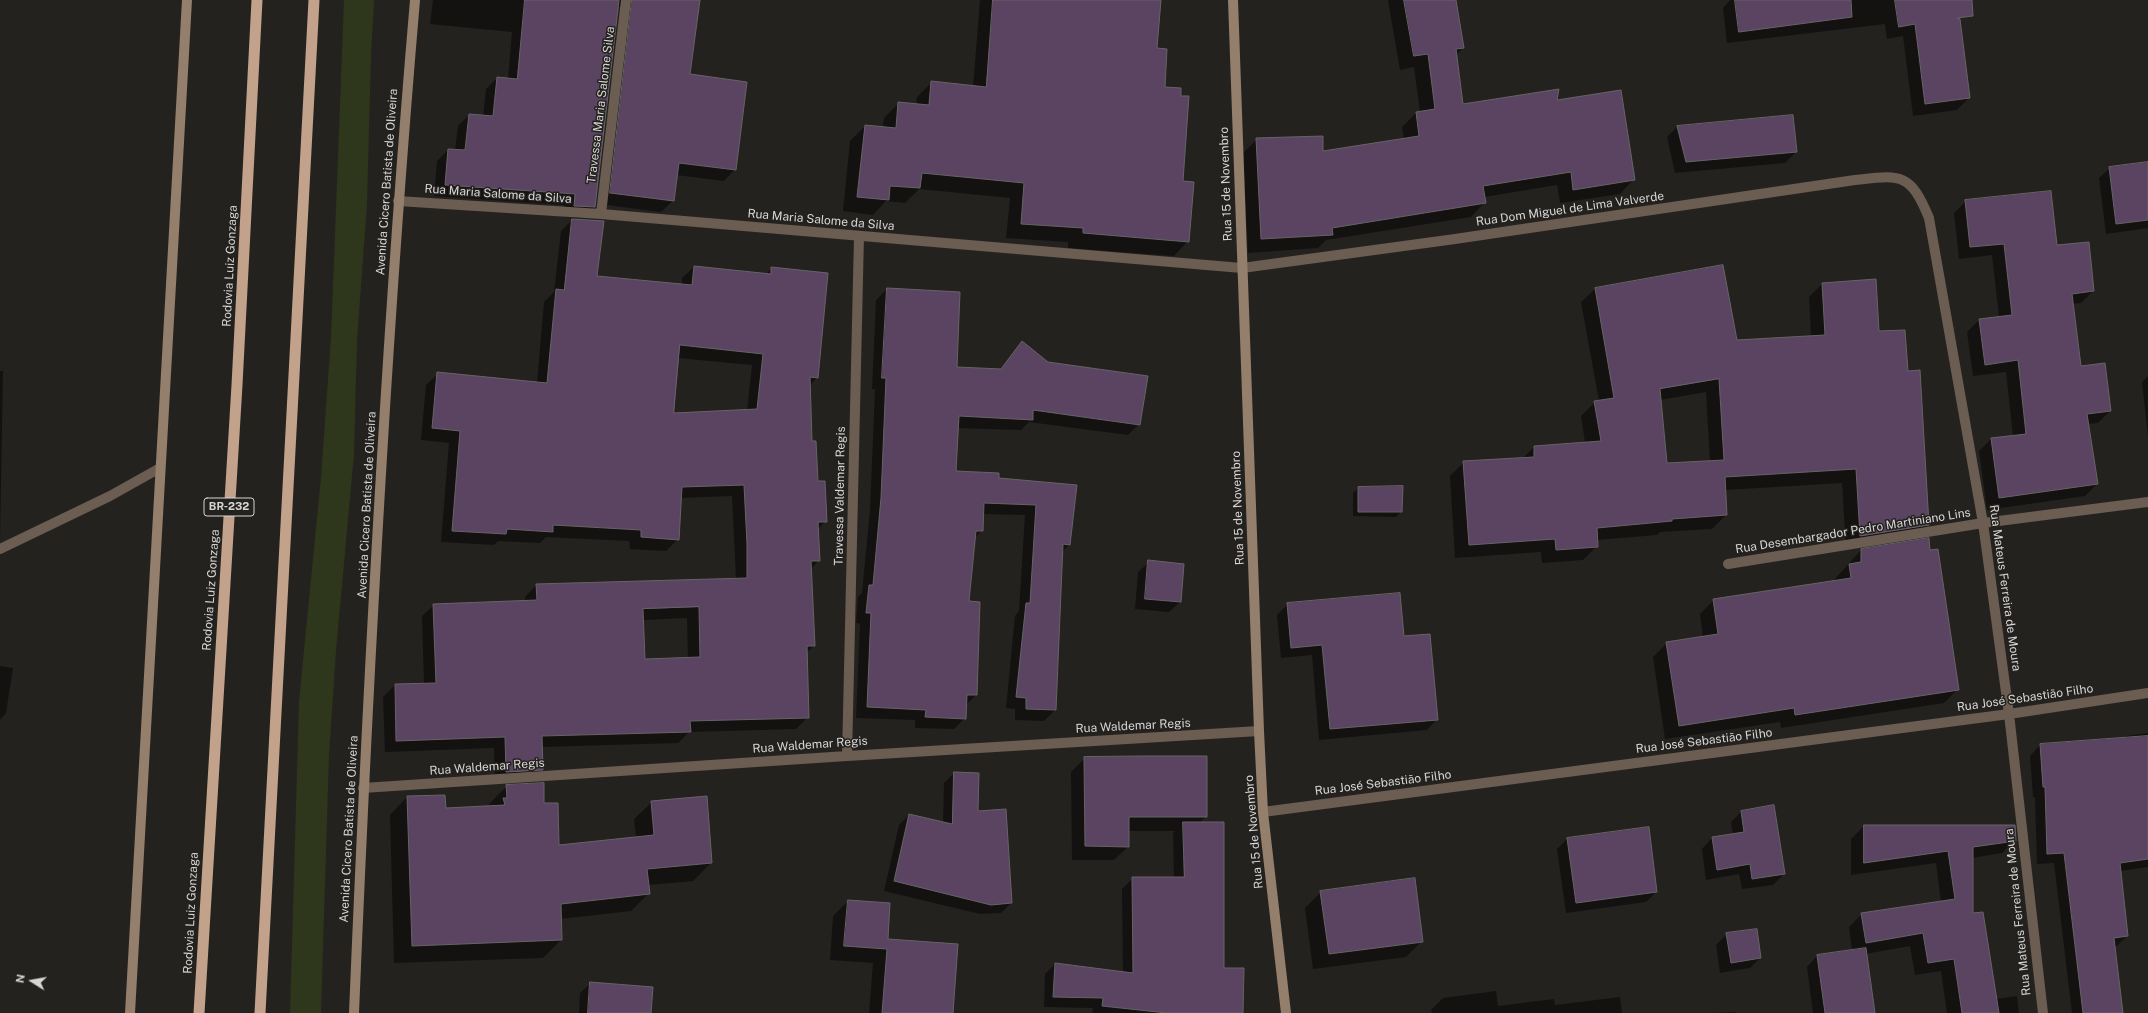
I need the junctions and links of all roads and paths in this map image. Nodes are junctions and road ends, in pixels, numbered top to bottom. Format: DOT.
graph roads {
  1 [pos="187,0"];
  2 [pos="257,0"];
  3 [pos="314,0"];
  4 [pos="415,0"];
  5 [pos="626,0"];
  6 [pos="1233,0"];
  7 [pos="1901,178"];
  8 [pos="398,201"];
  9 [pos="600,214"];
  10 [pos="859,236"];
  11 [pos="1242,268"];
  12 [pos="160,468"];
  13 [pos="2148,502"];
  14 [pos="1983,523"];
  15 [pos="0,549"];
  16 [pos="1728,564"];
  17 [pos="2148,693"];
  18 [pos="2009,714"];
  19 [pos="1259,731"];
  20 [pos="846,756"];
  21 [pos="363,788"];
  22 [pos="1263,812"];
  23 [pos="130,1013"];
  24 [pos="199,1013"];
  25 [pos="260,1013"];
  26 [pos="354,1013"];
  27 [pos="1286,1013"];
  28 [pos="2043,1013"];
  1 -- 12 [label="main road"];
  2 -- 24 [label="highway, Rodovia Luiz Gonzaga / BR-232"];
  3 -- 25 [label="highway"];
  4 -- 8 [label="main road, Avenida Cicero Batista de Oliveira"];
  5 -- 9 [label="street, Travessa Maria Salome Silva"];
  6 -- 11 [label="main road, Rua 15 de Novembro"];
  7 -- 11 [label="street, Rua Dom Miguel de Lima Valverde"];
  7 -- 14 [label="street, Rua Mateus Ferreira de Moura"];
  8 -- 9 [label="street, Rua Maria Salome da Silva"];
  8 -- 21 [label="main road, Avenida Cicero Batista de Oliveira"];
  9 -- 10 [label="street, Rua Maria Salome da Silva"];
  10 -- 11 [label="street, Rua Maria Salome da Silva"];
  10 -- 20 [label="street, Travessa Valdemar Regis"];
  11 -- 19 [label="main road, Rua 15 de Novembro"];
  12 -- 15 [label="street"];
  12 -- 23 [label="main road"];
  13 -- 14 [label="street, Rua Desembargador Pedro Martiniano Lins"];
  14 -- 16 [label="street, Rua Desembargador Pedro Martiniano Lins"];
  14 -- 18 [label="street, Rua Mateus Ferreira de Moura"];
  17 -- 18 [label="street, Rua José Sebastião Filho"];
  18 -- 22 [label="street, Rua José Sebastião Filho"];
  18 -- 28 [label="street, Rua Mateus Ferreira de Moura"];
  19 -- 20 [label="street, Rua Waldemar Regis"];
  19 -- 22 [label="main road, Rua 15 de Novembro"];
  20 -- 21 [label="street, Rua Waldemar Regis"];
  21 -- 26 [label="main road, Avenida Cicero Batista de Oliveira"];
  22 -- 27 [label="main road, Rua 15 de Novembro"];
}
